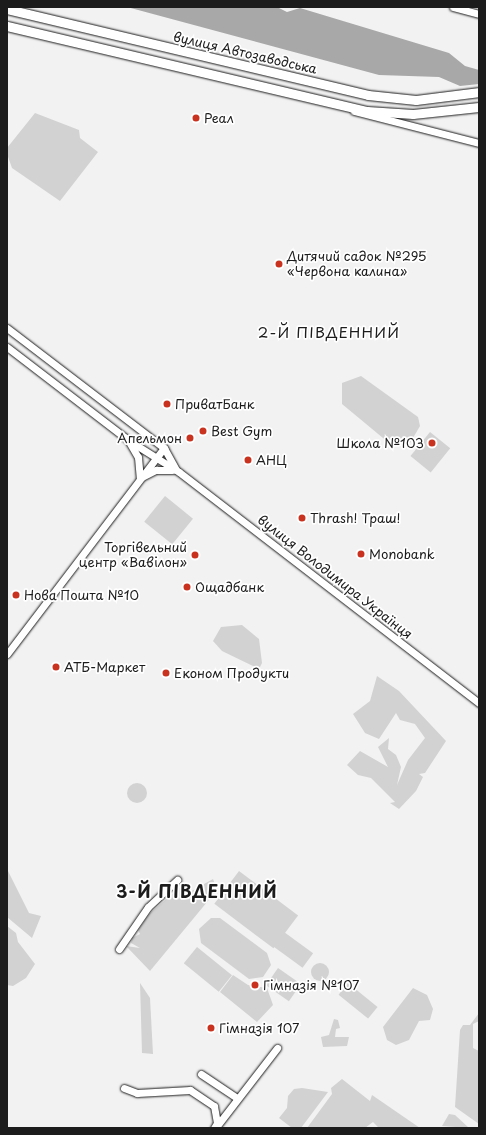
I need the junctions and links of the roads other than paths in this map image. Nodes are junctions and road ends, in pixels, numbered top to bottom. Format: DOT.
graph roads {
  1 [pos="453,7"];
  2 [pos="7,9"];
  3 [pos="479,14"];
  4 [pos="78,25"];
  5 [pos="7,26"];
  6 [pos="75,40"];
  7 [pos="286,77"];
  8 [pos="479,92"];
  9 [pos="283,93"];
  10 [pos="344,107"];
  11 [pos="479,107"];
  12 [pos="479,144"];
  13 [pos="7,328"];
  14 [pos="7,347"];
  15 [pos="128,440"];
  16 [pos="164,448"];
  17 [pos="155,459"];
  18 [pos="176,470"];
  19 [pos="140,479"];
  20 [pos="7,654"];
  21 [pos="479,703"];
  22 [pos="177,880"];
  23 [pos="119,949"];
  24 [pos="277,1048"];
  25 [pos="201,1074"];
  26 [pos="124,1088"];
  27 [pos="237,1098"];
  28 [pos="215,1128"];
  1 -- 3 [label="street"];
  2 -- 4 [label="main road, вулиця Автозаводська"];
  4 -- 6 [label="main road"];
  4 -- 7 [label="main road, вулиця Автозаводська"];
  5 -- 6 [label="main road"];
  6 -- 9 [label="main road"];
  7 -- 8 [label="main road, вулиця Автозаводська"];
  7 -- 9 [label="main road"];
  9 -- 10 [label="main road"];
  10 -- 11 [label="main road"];
  10 -- 12 [label="street"];
  13 -- 16 [label="street, вулиця Володимира Українця"];
  14 -- 15 [label="street"];
  15 -- 17 [label="street, вулиця Володимира Українця"];
  15 -- 19 [label="street"];
  16 -- 17 [label="street"];
  16 -- 18 [label="street, вулиця Володимира Українця"];
  17 -- 18 [label="street, вулиця Володимира Українця"];
  17 -- 19 [label="street"];
  18 -- 19 [label="street"];
  18 -- 21 [label="street, вулиця Володимира Українця"];
  19 -- 20 [label="street"];
  22 -- 23 [label="street"];
  24 -- 27 [label="street"];
  25 -- 27 [label="street"];
  26 -- 28 [label="street"];
  27 -- 28 [label="street"];
}
